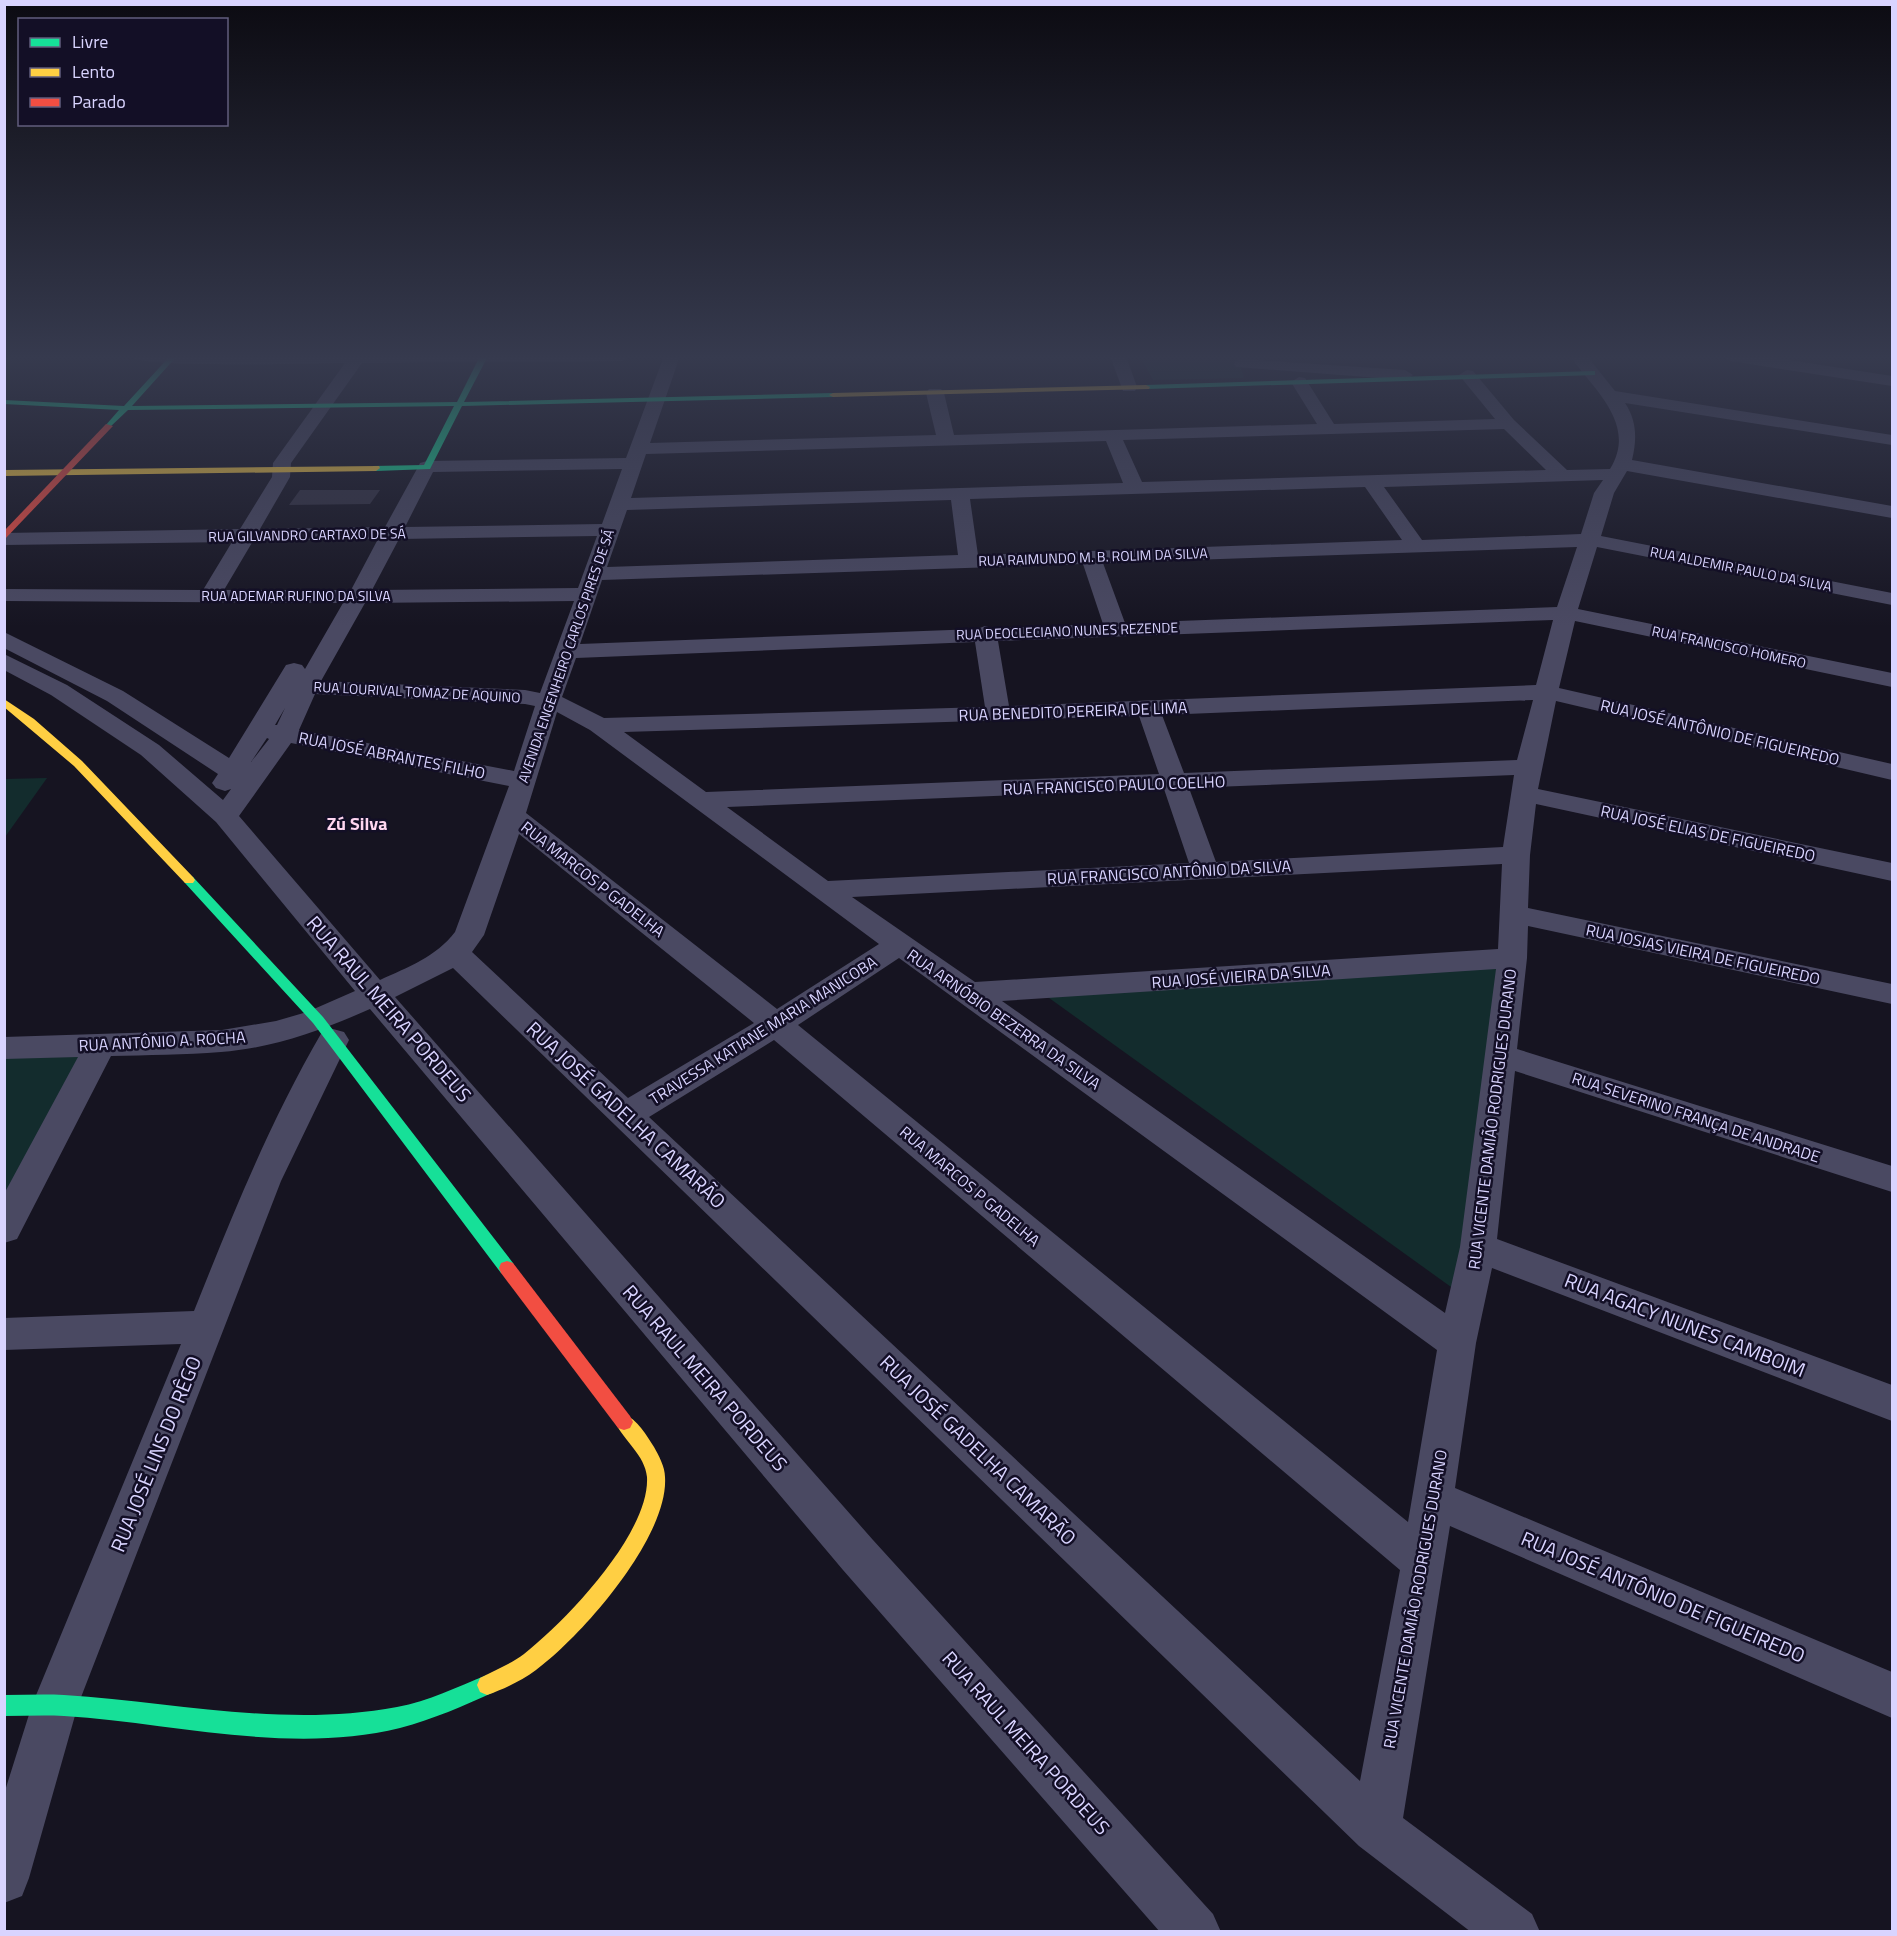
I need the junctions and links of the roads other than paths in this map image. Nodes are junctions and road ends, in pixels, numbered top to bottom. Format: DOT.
graph roads {
  1 [pos="88,446"];
  2 [pos="294,446"];
  3 [pos="425,446"];
  4 [pos="427,446"];
  5 [pos="640,446"];
  6 [pos="823,446"];
  7 [pos="1117,446"];
  8 [pos="1532,446"];
  9 [pos="1626,446"];
  10 [pos="420,456"];
  11 [pos="637,456"];
  12 [pos="1618,469"];
  13 [pos="282,470"];
  14 [pos="64,472"];
  15 [pos="4,473"];
  16 [pos="1562,475"];
  17 [pos="1371,482"];
  18 [pos="1135,489"];
  19 [pos="960,494"];
  20 [pos="618,504"];
  21 [pos="1893,512"];
  22 [pos="610,530"];
  23 [pos="382,534"];
  24 [pos="245,537"];
  25 [pos="4,538"];
  26 [pos="1590,540"];
  27 [pos="1416,546"];
  28 [pos="1091,556"];
  29 [pos="969,562"];
  30 [pos="592,584"];
  31 [pos="4,595"];
  32 [pos="210,596"];
  33 [pos="335,597"];
  34 [pos="358,597"];
  35 [pos="1893,598"];
  36 [pos="1566,613"];
  37 [pos="1116,629"];
  38 [pos="985,633"];
  39 [pos="4,639"];
  40 [pos="568,651"];
  41 [pos="4,661"];
  42 [pos="1893,680"];
  43 [pos="295,687"];
  44 [pos="1548,692"];
  45 [pos="549,700"];
  46 [pos="4,702"];
  47 [pos="1148,708"];
  48 [pos="998,714"];
  49 [pos="599,725"];
  50 [pos="260,730"];
  51 [pos="285,734"];
  52 [pos="1893,772"];
  53 [pos="243,775"];
  54 [pos="524,781"];
  55 [pos="1526,781"];
  56 [pos="1174,783"];
  57 [pos="700,800"];
  58 [pos="217,809"];
  59 [pos="512,815"];
  60 [pos="1516,855"];
  61 [pos="1205,869"];
  62 [pos="1893,872"];
  63 [pos="822,890"];
  64 [pos="1514,914"];
  65 [pos="899,945"];
  66 [pos="455,953"];
  67 [pos="1512,958"];
  68 [pos="969,993"];
  69 [pos="375,994"];
  70 [pos="1893,994"];
  71 [pos="776,1024"];
  72 [pos="325,1030"];
  73 [pos="100,1046"];
  74 [pos="4,1048"];
  75 [pos="1500,1055"];
  76 [pos="626,1115"];
  77 [pos="1893,1179"];
  78 [pos="4,1229"];
  79 [pos="1478,1247"];
  80 [pos="207,1327"];
  81 [pos="4,1334"];
  82 [pos="1457,1343"];
  83 [pos="1893,1403"];
  84 [pos="1434,1499"];
  85 [pos="1423,1562"];
  86 [pos="1893,1695"];
  87 [pos="55,1705"];
  88 [pos="4,1706"];
  89 [pos="1376,1829"];
  90 [pos="4,1878"];
  91 [pos="1195,1932"];
  92 [pos="1514,1932"];
  1 -- 14 [label="street"];
  2 -- 13 [label="street"];
  3 -- 10 [label="street"];
  4 -- 10 [label="street"];
  5 -- 11 [label="street, AVENIDA ENGENHEIRO CARLOS PIRES DE SÁ"];
  6 -- 11 [label="street"];
  7 -- 18 [label="street"];
  8 -- 16 [label="street"];
  9 -- 12 [label="street, RUA VICENTE DAMIÃO RODRIGUES DURANO"];
  10 -- 11 [label="street"];
  10 -- 13 [label="street"];
  10 -- 23 [label="street"];
  11 -- 20 [label="street, AVENIDA ENGENHEIRO CARLOS PIRES DE SÁ"];
  12 -- 16 [label="street"];
  12 -- 21 [label="street"];
  12 -- 26 [label="street, RUA VICENTE DAMIÃO RODRIGUES DURANO"];
  13 -- 14 [label="street"];
  13 -- 24 [label="street"];
  14 -- 15 [label="street"];
  14 -- 25 [label="street"];
  16 -- 17 [label="street"];
  17 -- 18 [label="street"];
  17 -- 27 [label="street"];
  18 -- 19 [label="street"];
  19 -- 20 [label="street"];
  19 -- 29 [label="street"];
  20 -- 22 [label="street, AVENIDA ENGENHEIRO CARLOS PIRES DE SÁ"];
  22 -- 23 [label="street, RUA GILVANDRO CARTAXO DE SÁ"];
  22 -- 30 [label="street, AVENIDA ENGENHEIRO CARLOS PIRES DE SÁ"];
  23 -- 24 [label="street, RUA GILVANDRO CARTAXO DE SÁ"];
  23 -- 33 [label="street"];
  23 -- 34 [label="street"];
  24 -- 25 [label="street, RUA GILVANDRO CARTAXO DE SÁ"];
  24 -- 32 [label="street"];
  26 -- 27 [label="street, RUA RAIMUNDO M. B. ROLIM DA SILVA"];
  26 -- 35 [label="street, RUA ALDEMIR PAULO DA SILVA"];
  26 -- 36 [label="street, RUA VICENTE DAMIÃO RODRIGUES DURANO"];
  27 -- 28 [label="street, RUA RAIMUNDO M. B. ROLIM DA SILVA"];
  28 -- 29 [label="street, RUA RAIMUNDO M. B. ROLIM DA SILVA"];
  28 -- 37 [label="street"];
  29 -- 30 [label="street, RUA RAIMUNDO M. B. ROLIM DA SILVA"];
  30 -- 34 [label="street, RUA ADEMAR RUFINO DA SILVA"];
  30 -- 40 [label="street, AVENIDA ENGENHEIRO CARLOS PIRES DE SÁ"];
  31 -- 32 [label="street, RUA ADEMAR RUFINO DA SILVA"];
  32 -- 33 [label="street, RUA ADEMAR RUFINO DA SILVA"];
  33 -- 34 [label="street, RUA ADEMAR RUFINO DA SILVA"];
  33 -- 43 [label="street"];
  34 -- 43 [label="street"];
  36 -- 37 [label="street, RUA DEOCLECIANO NUNES REZENDE"];
  36 -- 42 [label="street, RUA FRANCISCO HOMERO"];
  36 -- 44 [label="street, RUA VICENTE DAMIÃO RODRIGUES DURANO"];
  37 -- 38 [label="street, RUA DEOCLECIANO NUNES REZENDE"];
  38 -- 40 [label="street, RUA DEOCLECIANO NUNES REZENDE"];
  38 -- 48 [label="street"];
  39 -- 53 [label="street"];
  40 -- 45 [label="street, AVENIDA ENGENHEIRO CARLOS PIRES DE SÁ"];
  41 -- 58 [label="street, RUA RAUL MEIRA PORDEUS"];
  43 -- 45 [label="street, RUA LOURIVAL TOMAZ DE AQUINO"];
  43 -- 50 [label="street"];
  43 -- 51 [label="street"];
  44 -- 47 [label="street, RUA BENEDITO PEREIRA DE LIMA"];
  44 -- 52 [label="street, RUA JOSÉ ANTÔNIO DE FIGUEIREDO"];
  44 -- 55 [label="street, RUA VICENTE DAMIÃO RODRIGUES DURANO"];
  45 -- 49 [label="street, RUA ARNÓBIO BEZERRA DA SILVA"];
  45 -- 54 [label="street, AVENIDA ENGENHEIRO CARLOS PIRES DE SÁ"];
  46 -- 72 [label="street"];
  47 -- 48 [label="street, RUA BENEDITO PEREIRA DE LIMA"];
  47 -- 56 [label="street"];
  48 -- 49 [label="street, RUA BENEDITO PEREIRA DE LIMA"];
  49 -- 57 [label="street, RUA ARNÓBIO BEZERRA DA SILVA"];
  50 -- 51 [label="street, RUA JOSÉ ABRANTES FILHO"];
  50 -- 53 [label="street"];
  51 -- 53 [label="street"];
  51 -- 54 [label="street, RUA JOSÉ ABRANTES FILHO"];
  53 -- 58 [label="street"];
  54 -- 59 [label="street, AVENIDA ENGENHEIRO CARLOS PIRES DE SÁ"];
  55 -- 56 [label="street, RUA FRANCISCO PAULO COELHO"];
  55 -- 60 [label="street, RUA VICENTE DAMIÃO RODRIGUES DURANO"];
  55 -- 62 [label="street, RUA JOSÉ ELIAS DE FIGUEIREDO"];
  56 -- 57 [label="street, RUA FRANCISCO PAULO COELHO"];
  56 -- 61 [label="street"];
  57 -- 63 [label="street, RUA ARNÓBIO BEZERRA DA SILVA"];
  58 -- 69 [label="street, RUA RAUL MEIRA PORDEUS"];
  59 -- 66 [label="street, AVENIDA ENGENHEIRO CARLOS PIRES DE SÁ"];
  59 -- 71 [label="street, RUA MARCOS P GADELHA"];
  60 -- 61 [label="street, RUA FRANCISCO ANTÔNIO DA SILVA"];
  60 -- 64 [label="street, RUA VICENTE DAMIÃO RODRIGUES DURANO"];
  61 -- 63 [label="street, RUA FRANCISCO ANTÔNIO DA SILVA"];
  63 -- 65 [label="street, RUA ARNÓBIO BEZERRA DA SILVA"];
  64 -- 67 [label="street, RUA VICENTE DAMIÃO RODRIGUES DURANO"];
  64 -- 70 [label="street, RUA JOSIAS VIEIRA DE FIGUEIREDO"];
  65 -- 68 [label="street, RUA ARNÓBIO BEZERRA DA SILVA"];
  65 -- 71 [label="street, TRAVESSA KATIANE MARIA MANICOBA"];
  66 -- 69 [label="street, RUA ANTÔNIO A. ROCHA"];
  66 -- 76 [label="street, RUA JOSÉ GADELHA CAMARÃO"];
  67 -- 68 [label="street, RUA JOSÉ VIEIRA DA SILVA"];
  67 -- 75 [label="street, RUA VICENTE DAMIÃO RODRIGUES DURANO"];
  68 -- 82 [label="street, RUA ARNÓBIO BEZERRA DA SILVA"];
  69 -- 72 [label="street, RUA ANTÔNIO A. ROCHA"];
  69 -- 91 [label="street, RUA RAUL MEIRA PORDEUS"];
  71 -- 76 [label="street, TRAVESSA KATIANE MARIA MANICOBA"];
  71 -- 85 [label="street, RUA MARCOS P GADELHA"];
  72 -- 73 [label="street, RUA ANTÔNIO A. ROCHA"];
  72 -- 80 [label="street, RUA JOSÉ LINS DO RÊGO"];
  72 -- 87 [label="street"];
  73 -- 74 [label="street, RUA ANTÔNIO A. ROCHA"];
  73 -- 78 [label="street"];
  75 -- 77 [label="street, RUA SEVERINO FRANÇA DE ANDRADE"];
  75 -- 79 [label="street, RUA VICENTE DAMIÃO RODRIGUES DURANO"];
  76 -- 89 [label="street, RUA JOSÉ GADELHA CAMARÃO"];
  79 -- 82 [label="street, RUA VICENTE DAMIÃO RODRIGUES DURANO"];
  79 -- 83 [label="street, RUA AGACY NUNES CAMBOIM"];
  80 -- 81 [label="street"];
  80 -- 87 [label="street, RUA JOSÉ LINS DO RÊGO"];
  82 -- 84 [label="street, RUA VICENTE DAMIÃO RODRIGUES DURANO"];
  84 -- 85 [label="street, RUA VICENTE DAMIÃO RODRIGUES DURANO"];
  84 -- 86 [label="street, RUA JOSÉ ANTÔNIO DE FIGUEIREDO"];
  85 -- 89 [label="street, RUA VICENTE DAMIÃO RODRIGUES DURANO"];
  87 -- 88 [label="street"];
  87 -- 90 [label="street, RUA JOSÉ LINS DO RÊGO"];
  89 -- 92 [label="street, RUA JOSÉ GADELHA CAMARÃO"];
}
